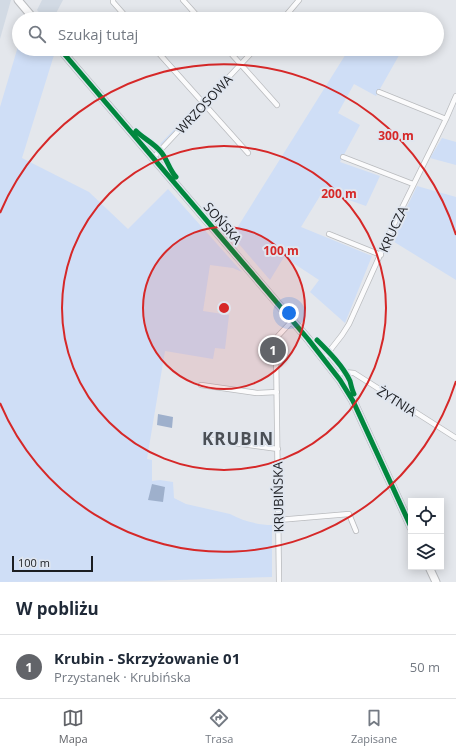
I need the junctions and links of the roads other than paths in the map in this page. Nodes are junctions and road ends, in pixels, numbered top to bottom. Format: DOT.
graph roads {
  1 [pos="18,0"];
  2 [pos="113,0"];
  3 [pos="183,0"];
  4 [pos="299,0"];
  5 [pos="28,12"];
  6 [pos="122,12"];
  7 [pos="194,12"];
  8 [pos="290,12"];
  9 [pos="66,56"];
  10 [pos="161,56"];
  11 [pos="233,56"];
  12 [pos="248,56"];
  13 [pos="240,64"];
  14 [pos="379,92"];
  15 [pos="456,96"];
  16 [pos="204,104"];
  17 [pos="277,106"];
  18 [pos="446,119"];
  19 [pos="248,153"];
  20 [pos="343,157"];
  21 [pos="152,158"];
  22 [pos="414,184"];
  23 [pos="329,234"];
  24 [pos="380,255"];
  25 [pos="292,321"];
  26 [pos="324,358"];
  27 [pos="336,375"];
  28 [pos="201,385"];
  29 [pos="277,392"];
  30 [pos="456,438"];
  31 [pos="205,439"];
  32 [pos="278,449"];
  33 [pos="278,520"];
  34 [pos="408,520"];
  35 [pos="356,531"];
  36 [pos="430,570"];
  37 [pos="279,582"];
  38 [pos="436,582"];
  1 -- 5 [label="street"];
  2 -- 6 [label="street"];
  3 -- 7 [label="street"];
  4 -- 8 [label="street"];
  9 -- 21 [label="street, SOŃSKA"];
  10 -- 16 [label="street"];
  11 -- 13 [label="street"];
  12 -- 13 [label="street, WRZOSOWA"];
  13 -- 16 [label="street, WRZOSOWA"];
  13 -- 17 [label="street"];
  14 -- 18 [label="street"];
  15 -- 18 [label="street, KRUCZA"];
  16 -- 19 [label="street"];
  16 -- 21 [label="street, WRZOSOWA"];
  18 -- 22 [label="street, KRUCZA"];
  20 -- 22 [label="street"];
  21 -- 25 [label="street, SOŃSKA"];
  22 -- 24 [label="street, KRUCZA"];
  23 -- 24 [label="street"];
  24 -- 26 [label="street, KRUCZA"];
  25 -- 26 [label="street, SOŃSKA"];
  25 -- 29 [label="street, KRUBIŃSKA"];
  26 -- 27 [label="street, SOŃSKA"];
  27 -- 30 [label="street, ŻYTNIA"];
  27 -- 34 [label="street, SOŃSKA"];
  28 -- 29 [label="street"];
  29 -- 32 [label="street, KRUBIŃSKA"];
  31 -- 32 [label="street"];
  32 -- 33 [label="street, KRUBIŃSKA"];
  33 -- 35 [label="street"];
  33 -- 37 [label="street, KRUBIŃSKA"];
  36 -- 38 [label="street"];
}
